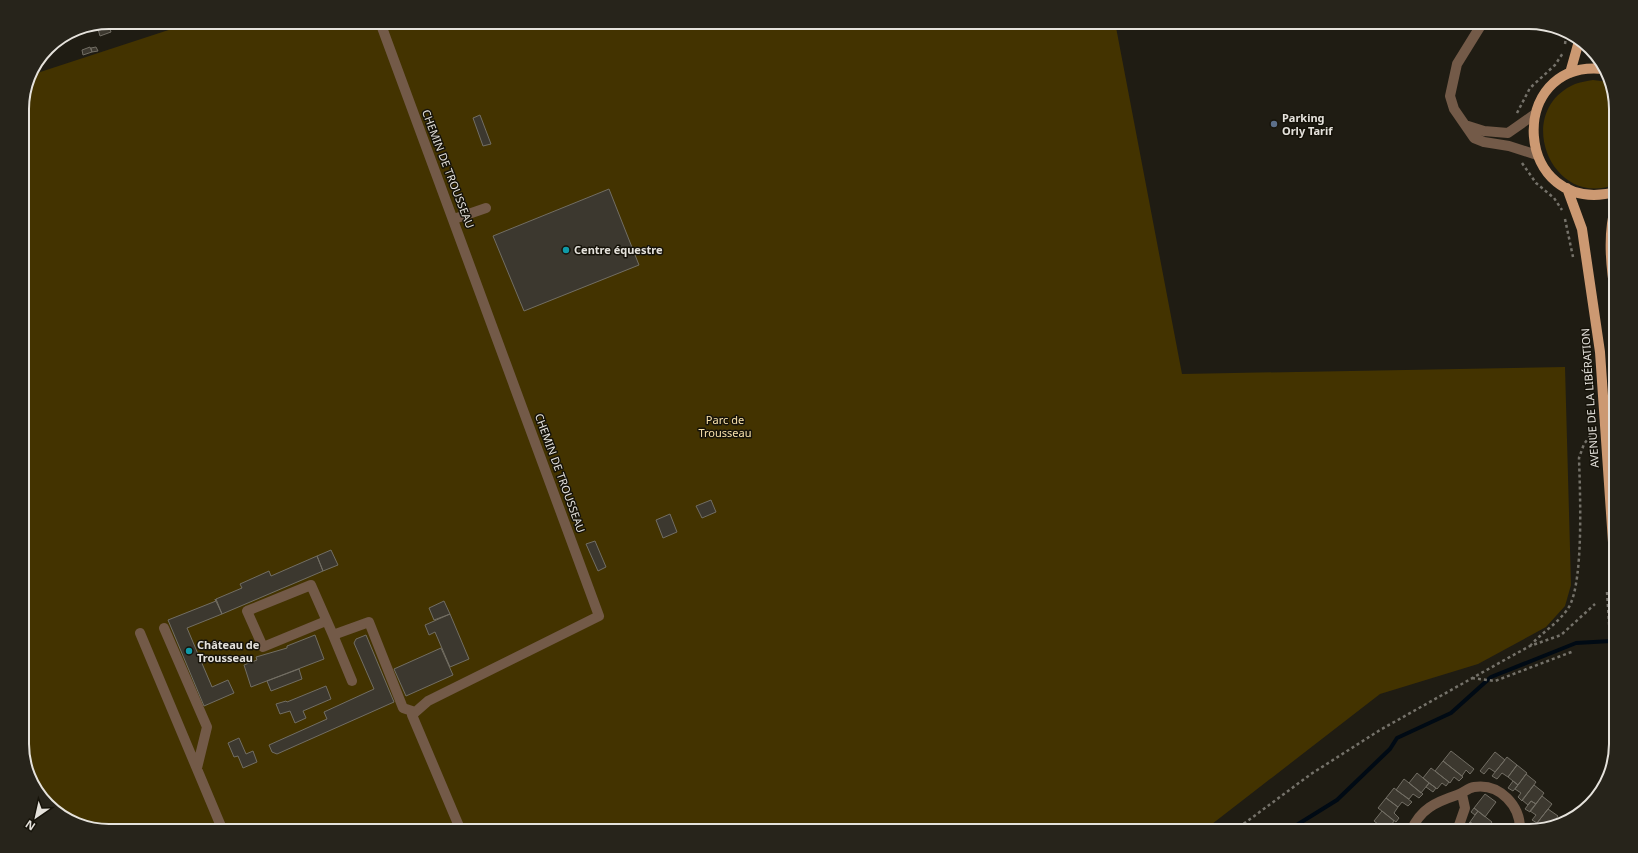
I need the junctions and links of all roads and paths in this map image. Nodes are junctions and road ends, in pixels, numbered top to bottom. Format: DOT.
graph roads {
  1 [pos="383,29"];
  2 [pos="1479,29"];
  3 [pos="1566,38"];
  4 [pos="1578,45"];
  5 [pos="1565,46"];
  6 [pos="1564,52"];
  7 [pos="1599,69"];
  8 [pos="1570,73"];
  9 [pos="1535,114"];
  10 [pos="1465,125"];
  11 [pos="1508,133"];
  12 [pos="1509,146"];
  13 [pos="1537,155"];
  14 [pos="1567,188"];
  15 [pos="1609,194"];
  16 [pos="486,208"];
  17 [pos="454,218"];
  18 [pos="1574,262"];
  19 [pos="1594,422"];
  20 [pos="1604,425"];
  21 [pos="1594,430"];
  22 [pos="1595,438"];
  23 [pos="1609,540"];
  24 [pos="1595,604"];
  25 [pos="326,621"];
  26 [pos="164,628"];
  27 [pos="140,633"];
  28 [pos="333,635"];
  29 [pos="1530,646"];
  30 [pos="1574,651"];
  31 [pos="1472,678"];
  32 [pos="352,681"];
  33 [pos="415,712"];
  34 [pos="196,768"];
  35 [pos="1462,794"];
  36 [pos="220,824"];
  37 [pos="457,824"];
  38 [pos="1243,824"];
  39 [pos="1415,824"];
  40 [pos="1459,824"];
  41 [pos="1520,824"];
  1 -- 17 [label="street, CHEMIN DE TROUSSEAU"];
  2 -- 10 [label="street"];
  3 -- 5 [label="path"];
  4 -- 8 [label="main road"];
  6 -- 11 [label="path"];
  7 -- 8 [label="main road"];
  8 -- 9 [label="main road"];
  9 -- 11 [label="street"];
  9 -- 13 [label="main road"];
  10 -- 11 [label="street"];
  10 -- 12 [label="street"];
  12 -- 13 [label="street"];
  12 -- 18 [label="path"];
  13 -- 14 [label="main road"];
  14 -- 15 [label="main road"];
  14 -- 20 [label="main road, AVENUE DE LA LIBÉRATION"];
  16 -- 17 [label="street"];
  17 -- 33 [label="street, CHEMIN DE TROUSSEAU"];
  19 -- 21 [label="path"];
  20 -- 21 [label="path"];
  20 -- 23 [label="main road, AVENUE DE LA LIBÉRATION"];
  21 -- 22 [label="path"];
  21 -- 29 [label="path"];
  24 -- 29 [label="path"];
  25 -- 25 [label="street"];
  25 -- 28 [label="street"];
  26 -- 34 [label="street"];
  27 -- 34 [label="street"];
  28 -- 32 [label="street"];
  28 -- 33 [label="street"];
  29 -- 31 [label="path"];
  30 -- 31 [label="path"];
  31 -- 38 [label="path"];
  33 -- 37 [label="street"];
  34 -- 36 [label="street"];
  35 -- 39 [label="street"];
  35 -- 40 [label="street"];
  35 -- 41 [label="street"];
}
